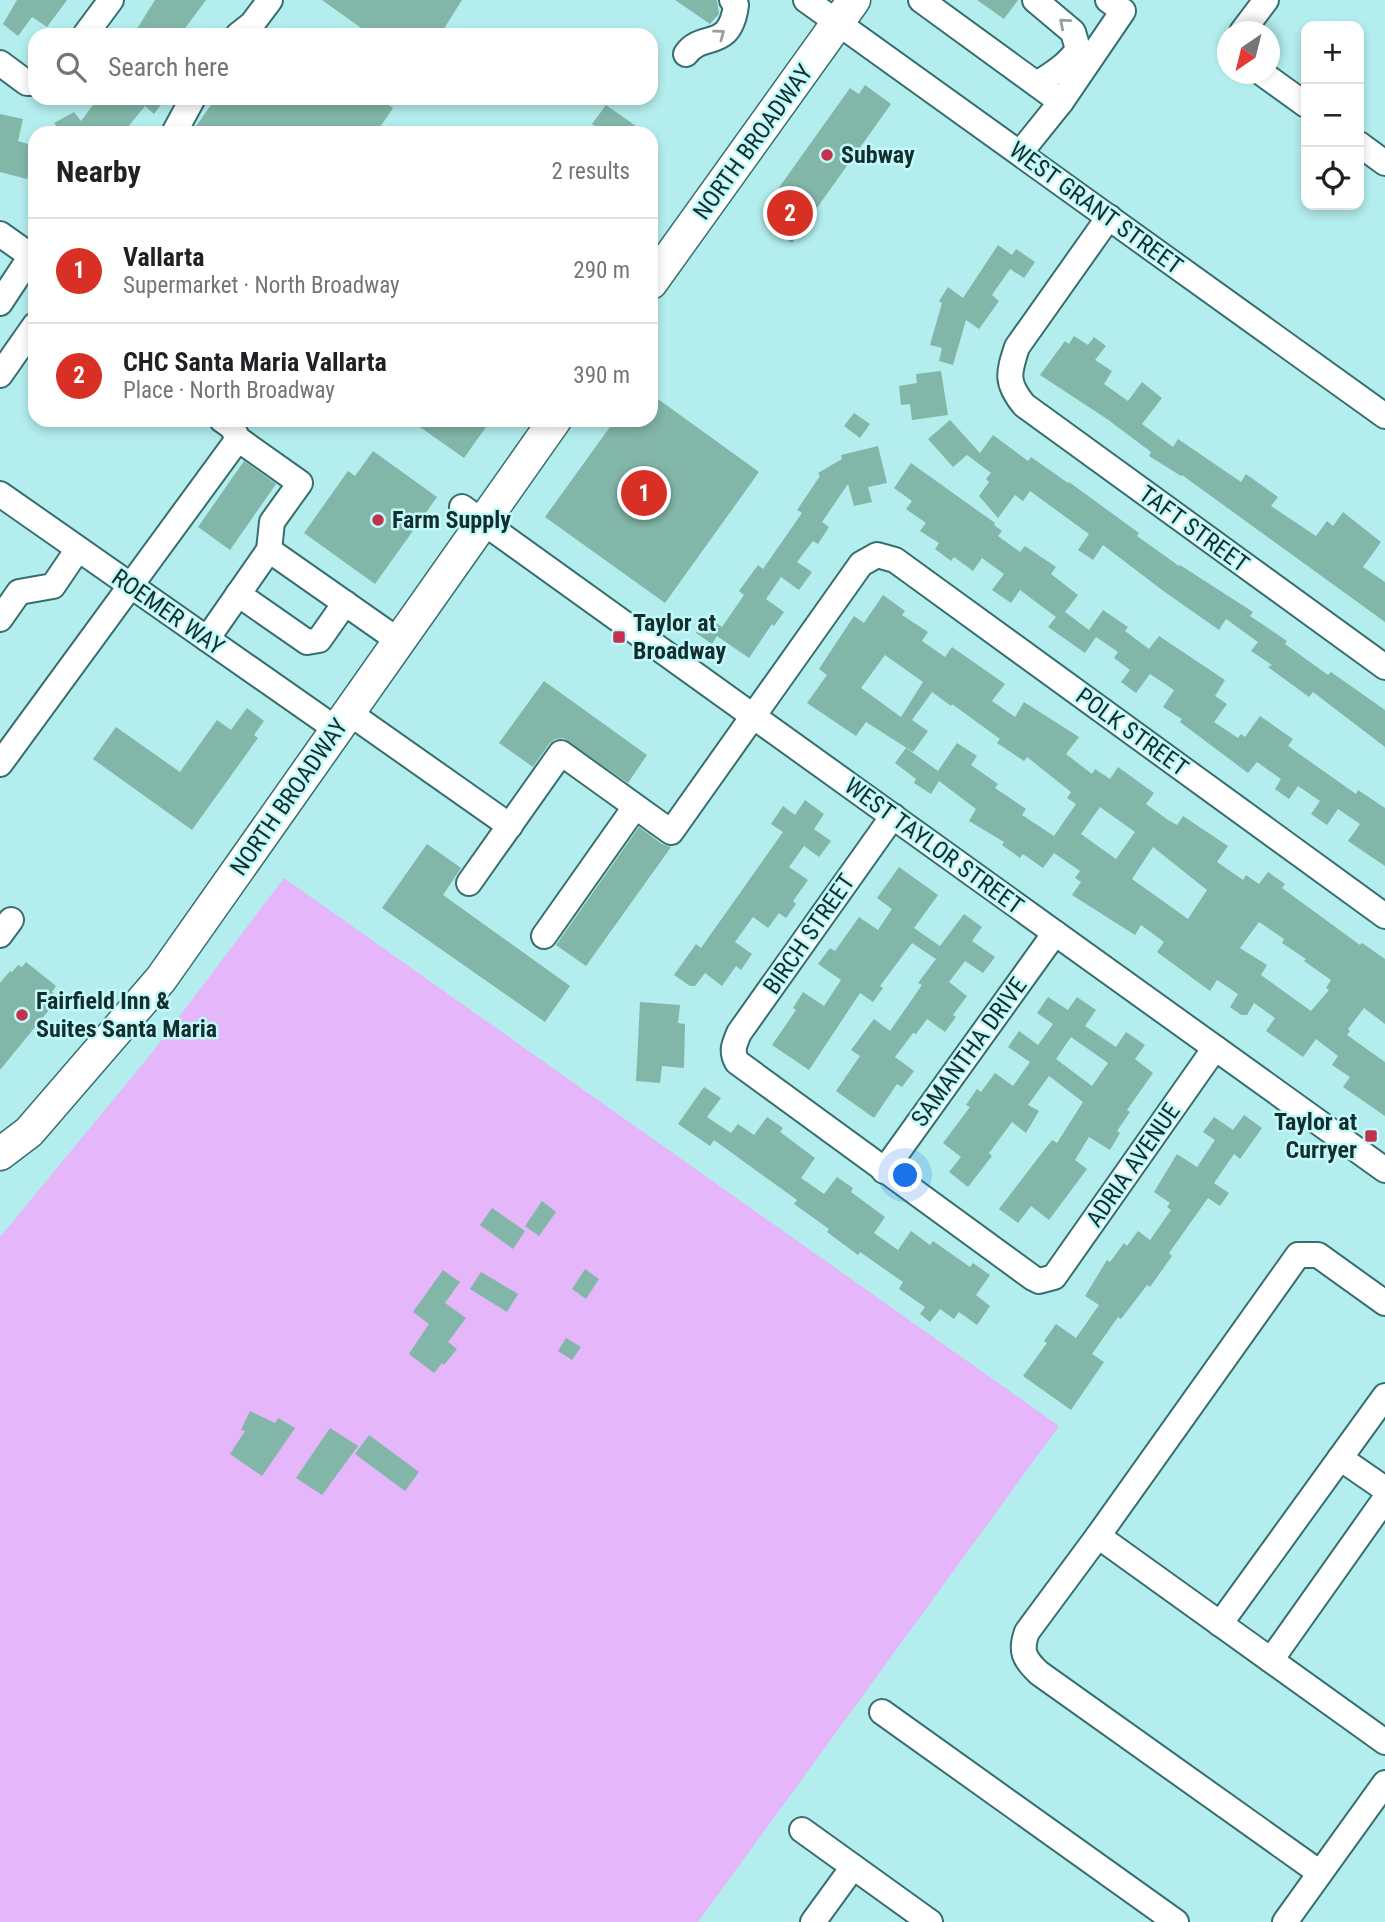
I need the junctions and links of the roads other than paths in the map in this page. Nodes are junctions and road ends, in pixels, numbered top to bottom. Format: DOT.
graph roads {
  1 [pos="111,0"];
  2 [pos="270,0"];
  3 [pos="732,0"];
  4 [pos="806,0"];
  5 [pos="921,0"];
  6 [pos="1035,0"];
  7 [pos="1108,0"];
  8 [pos="1265,0"];
  9 [pos="846,12"];
  10 [pos="1250,21"];
  11 [pos="90,28"];
  12 [pos="247,28"];
  13 [pos="685,54"];
  14 [pos="0,63"];
  15 [pos="28,83"];
  16 [pos="1037,84"];
  17 [pos="1277,84"];
  18 [pos="1301,101"];
  19 [pos="1061,102"];
  20 [pos="188,105"];
  21 [pos="178,126"];
  22 [pos="1363,147"];
  23 [pos="1020,153"];
  24 [pos="1385,163"];
  25 [pos="1109,217"];
  26 [pos="0,234"];
  27 [pos="28,254"];
  28 [pos="28,259"];
  29 [pos="658,273"];
  30 [pos="4,287"];
  31 [pos="28,335"];
  32 [pos="0,375"];
  33 [pos="1385,416"];
  34 [pos="232,427"];
  35 [pos="549,427"];
  36 [pos="238,439"];
  37 [pos="0,494"];
  38 [pos="472,515"];
  39 [pos="78,549"];
  40 [pos="269,550"];
  41 [pos="131,586"];
  42 [pos="238,594"];
  43 [pos="345,603"];
  44 [pos="0,619"];
  45 [pos="206,639"];
  46 [pos="399,641"];
  47 [pos="1385,667"];
  48 [pos="754,715"];
  49 [pos="342,721"];
  50 [pos="0,764"];
  51 [pos="635,807"];
  52 [pos="893,816"];
  53 [pos="510,826"];
  54 [pos="469,883"];
  55 [pos="1385,916"];
  56 [pos="1055,933"];
  57 [pos="544,936"];
  58 [pos="1215,1048"];
  59 [pos="0,1154"];
  60 [pos="1385,1170"];
  61 [pos="884,1171"];
  62 [pos="1385,1303"];
  63 [pos="1385,1396"];
  64 [pos="1340,1458"];
  65 [pos="1385,1489"];
  66 [pos="1385,1499"];
  67 [pos="1098,1536"];
  68 [pos="1220,1624"];
  69 [pos="1271,1660"];
  70 [pos="882,1712"];
  71 [pos="1385,1742"];
  72 [pos="1385,1783"];
  73 [pos="1377,1811"];
  74 [pos="802,1830"];
  75 [pos="853,1867"];
  76 [pos="1320,1873"];
  77 [pos="1172,1921"];
  78 [pos="1287,1921"];
  79 [pos="813,1922"];
  80 [pos="930,1922"];
  1 -- 11 [label="street"];
  2 -- 12 [label="street"];
  13 -- 3 [label="street, one-way"];
  4 -- 9 [label="street, WEST GRANT STREET"];
  5 -- 16 [label="street"];
  16 -- 6 [label="street, one-way"];
  7 -- 19 [label="street"];
  8 -- 10 [label="street"];
  9 -- 23 [label="street, WEST GRANT STREET"];
  9 -- 29 [label="main road, NORTH BROADWAY"];
  14 -- 15 [label="street"];
  16 -- 19 [label="street"];
  17 -- 18 [label="street"];
  19 -- 23 [label="street"];
  20 -- 21 [label="street"];
  22 -- 24 [label="street"];
  23 -- 25 [label="street, WEST GRANT STREET"];
  25 -- 33 [label="street, WEST GRANT STREET"];
  25 -- 47 [label="street, TAFT STREET"];
  26 -- 27 [label="street"];
  28 -- 30 [label="street"];
  31 -- 32 [label="street"];
  34 -- 36 [label="street"];
  35 -- 38 [label="main road, NORTH BROADWAY"];
  36 -- 40 [label="street"];
  36 -- 41 [label="street"];
  37 -- 39 [label="street, ROEMER WAY"];
  38 -- 46 [label="main road, NORTH BROADWAY"];
  38 -- 48 [label="street, WEST TAYLOR STREET"];
  39 -- 41 [label="street, ROEMER WAY"];
  39 -- 44 [label="street"];
  40 -- 42 [label="street"];
  40 -- 43 [label="street"];
  41 -- 45 [label="street, ROEMER WAY"];
  41 -- 50 [label="street"];
  42 -- 43 [label="street"];
  42 -- 45 [label="street"];
  43 -- 46 [label="street"];
  45 -- 49 [label="street, ROEMER WAY"];
  46 -- 49 [label="main road, NORTH BROADWAY"];
  48 -- 51 [label="street"];
  48 -- 52 [label="street, WEST TAYLOR STREET"];
  48 -- 55 [label="street, POLK STREET"];
  49 -- 53 [label="street, ROEMER WAY"];
  49 -- 59 [label="main road, NORTH BROADWAY"];
  51 -- 53 [label="street"];
  51 -- 57 [label="street"];
  52 -- 56 [label="street, WEST TAYLOR STREET"];
  52 -- 61 [label="street, BIRCH STREET"];
  53 -- 54 [label="street"];
  56 -- 58 [label="street, WEST TAYLOR STREET"];
  56 -- 61 [label="street, SAMANTHA DRIVE"];
  58 -- 60 [label="street, WEST TAYLOR STREET"];
  58 -- 61 [label="street, ADRIA AVENUE"];
  62 -- 67 [label="street"];
  63 -- 64 [label="street"];
  64 -- 65 [label="street"];
  64 -- 68 [label="street"];
  66 -- 69 [label="street"];
  67 -- 68 [label="street"];
  67 -- 76 [label="street"];
  68 -- 69 [label="street"];
  69 -- 71 [label="street"];
  70 -- 77 [label="street"];
  72 -- 73 [label="street"];
  73 -- 76 [label="street"];
  74 -- 75 [label="street"];
  75 -- 79 [label="street"];
  75 -- 80 [label="street"];
  76 -- 78 [label="street"];
}
